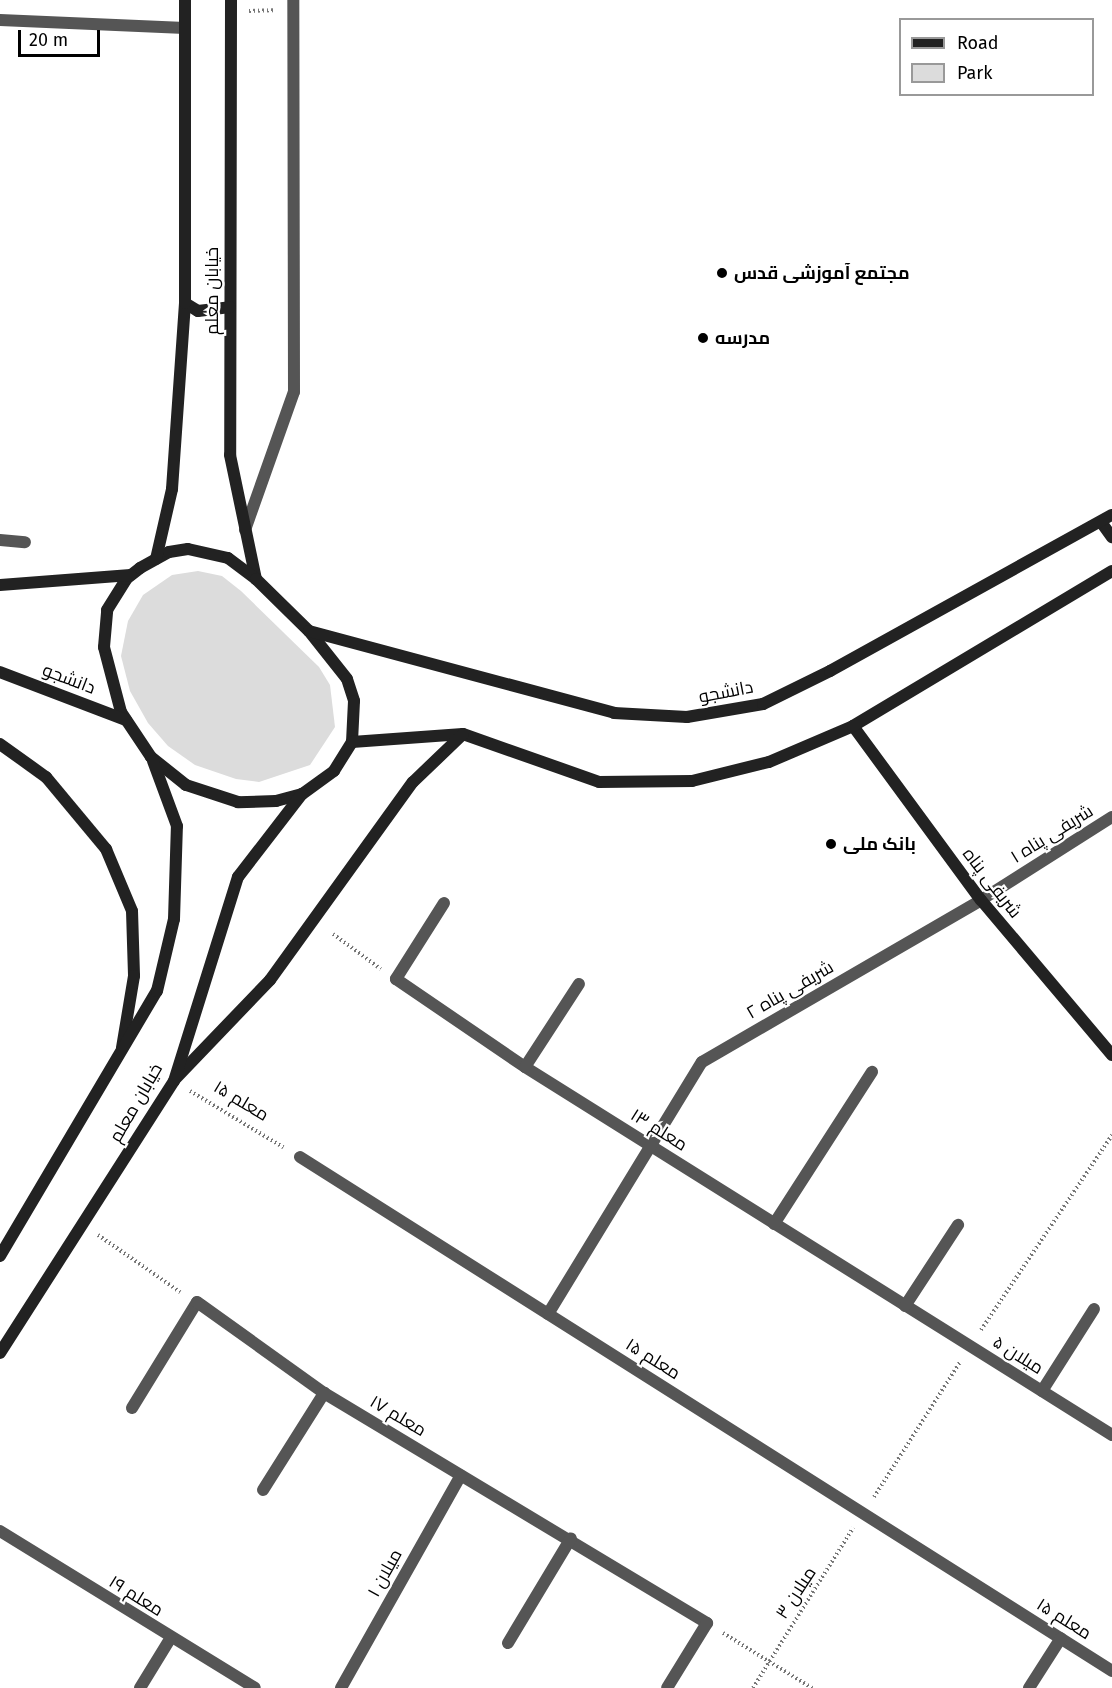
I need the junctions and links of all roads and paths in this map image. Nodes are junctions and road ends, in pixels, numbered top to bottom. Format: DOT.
graph roads {
  1 [pos="185,0"];
  2 [pos="231,0"];
  3 [pos="293,0"];
  4 [pos="0,20"];
  5 [pos="185,28"];
  6 [pos="185,303"];
  7 [pos="230,307"];
  8 [pos="1106,519"];
  9 [pos="245,530"];
  10 [pos="1112,537"];
  11 [pos="0,540"];
  12 [pos="26,542"];
  13 [pos="156,559"];
  14 [pos="1112,571"];
  15 [pos="131,575"];
  16 [pos="256,579"];
  17 [pos="0,585"];
  18 [pos="309,631"];
  19 [pos="0,672"];
  20 [pos="126,720"];
  21 [pos="853,726"];
  22 [pos="463,734"];
  23 [pos="352,742"];
  24 [pos="0,744"];
  25 [pos="151,757"];
  26 [pos="302,794"];
  27 [pos="1112,817"];
  28 [pos="981,900"];
  29 [pos="444,903"];
  30 [pos="333,934"];
  31 [pos="396,979"];
  32 [pos="579,984"];
  33 [pos="1112,1055"];
  34 [pos="120,1056"];
  35 [pos="525,1067"];
  36 [pos="872,1072"];
  37 [pos="174,1081"];
  38 [pos="1112,1135"];
  39 [pos="651,1146"];
  40 [pos="300,1157"];
  41 [pos="83,1223"];
  42 [pos="774,1224"];
  43 [pos="958,1225"];
  44 [pos="0,1256"];
  45 [pos="197,1302"];
  46 [pos="905,1306"];
  47 [pos="1094,1310"];
  48 [pos="548,1314"];
  49 [pos="970,1346"];
  50 [pos="0,1353"];
  51 [pos="1042,1391"];
  52 [pos="324,1393"];
  53 [pos="132,1408"];
  54 [pos="1112,1436"];
  55 [pos="461,1475"];
  56 [pos="263,1490"];
  57 [pos="863,1513"];
  58 [pos="0,1531"];
  59 [pos="571,1538"];
  60 [pos="707,1623"];
  61 [pos="170,1638"];
  62 [pos="1061,1638"];
  63 [pos="508,1643"];
  64 [pos="768,1661"];
  65 [pos="1112,1671"];
  66 [pos="140,1688"];
  67 [pos="255,1688"];
  68 [pos="341,1688"];
  69 [pos="667,1688"];
  70 [pos="753,1688"];
  71 [pos="812,1688"];
  72 [pos="1029,1688"];
  1 -- 5 [label="main road, خیابان معلم"];
  2 -- 7 [label="main road, خیابان معلم"];
  3 -- 9 [label="street"];
  4 -- 5 [label="street"];
  5 -- 6 [label="main road, خیابان معلم"];
  6 -- 7 [label="main road"];
  6 -- 13 [label="main road, خیابان معلم"];
  7 -- 9 [label="main road, خیابان معلم"];
  8 -- 10 [label="main road"];
  8 -- 18 [label="main road, دانشجو"];
  9 -- 16 [label="main road, خیابان معلم"];
  11 -- 12 [label="street"];
  13 -- 15 [label="main road"];
  13 -- 16 [label="main road"];
  14 -- 21 [label="main road"];
  15 -- 17 [label="main road"];
  15 -- 20 [label="main road"];
  16 -- 18 [label="main road"];
  18 -- 23 [label="main road"];
  19 -- 20 [label="main road, دانشجو"];
  20 -- 25 [label="main road"];
  21 -- 22 [label="main road"];
  21 -- 28 [label="main road, شریفی پناه"];
  22 -- 23 [label="main road"];
  22 -- 37 [label="main road"];
  23 -- 26 [label="main road"];
  24 -- 34 [label="main road"];
  25 -- 26 [label="main road"];
  25 -- 34 [label="main road, خیابان معلم"];
  26 -- 37 [label="main road, خیابان معلم"];
  27 -- 28 [label="street, شریفی پناه ۱"];
  28 -- 33 [label="main road, شریفی پناه"];
  28 -- 39 [label="street, شریفی پناه ۲"];
  29 -- 31 [label="street"];
  30 -- 31 [label="path"];
  31 -- 35 [label="street, معلم ۱۳"];
  32 -- 35 [label="street"];
  34 -- 44 [label="main road, خیابان معلم"];
  35 -- 39 [label="street, معلم ۱۳"];
  36 -- 42 [label="street"];
  37 -- 40 [label="path, معلم ۱۵"];
  37 -- 41 [label="main road, خیابان معلم"];
  38 -- 49 [label="path, میلان ۳"];
  39 -- 42 [label="street, معلم ۱۳"];
  39 -- 48 [label="street, شریفی پناه ۲"];
  40 -- 48 [label="street, معلم ۱۵"];
  41 -- 45 [label="path"];
  41 -- 50 [label="main road, خیابان معلم"];
  42 -- 46 [label="street, معلم ۱۳"];
  43 -- 46 [label="street"];
  45 -- 52 [label="street, معلم ۱۷"];
  45 -- 53 [label="street"];
  46 -- 49 [label="street, میلان ۵"];
  47 -- 51 [label="street"];
  48 -- 57 [label="street, معلم ۱۵"];
  49 -- 51 [label="street, میلان ۵"];
  49 -- 57 [label="path, میلان ۳"];
  51 -- 54 [label="street, میلان ۵"];
  52 -- 55 [label="street, معلم ۱۷"];
  52 -- 56 [label="street"];
  55 -- 59 [label="street, معلم ۱۷"];
  55 -- 68 [label="street, میلان ۱"];
  57 -- 62 [label="street, معلم ۱۵"];
  57 -- 64 [label="path, میلان ۳"];
  58 -- 61 [label="street, معلم ۱۹"];
  59 -- 60 [label="street, معلم ۱۷"];
  59 -- 63 [label="street"];
  60 -- 64 [label="path"];
  60 -- 69 [label="street"];
  61 -- 66 [label="street"];
  61 -- 67 [label="street, معلم ۱۹"];
  62 -- 65 [label="street, معلم ۱۵"];
  62 -- 72 [label="street"];
  64 -- 70 [label="path, میلان ۳"];
  64 -- 71 [label="path"];
}
